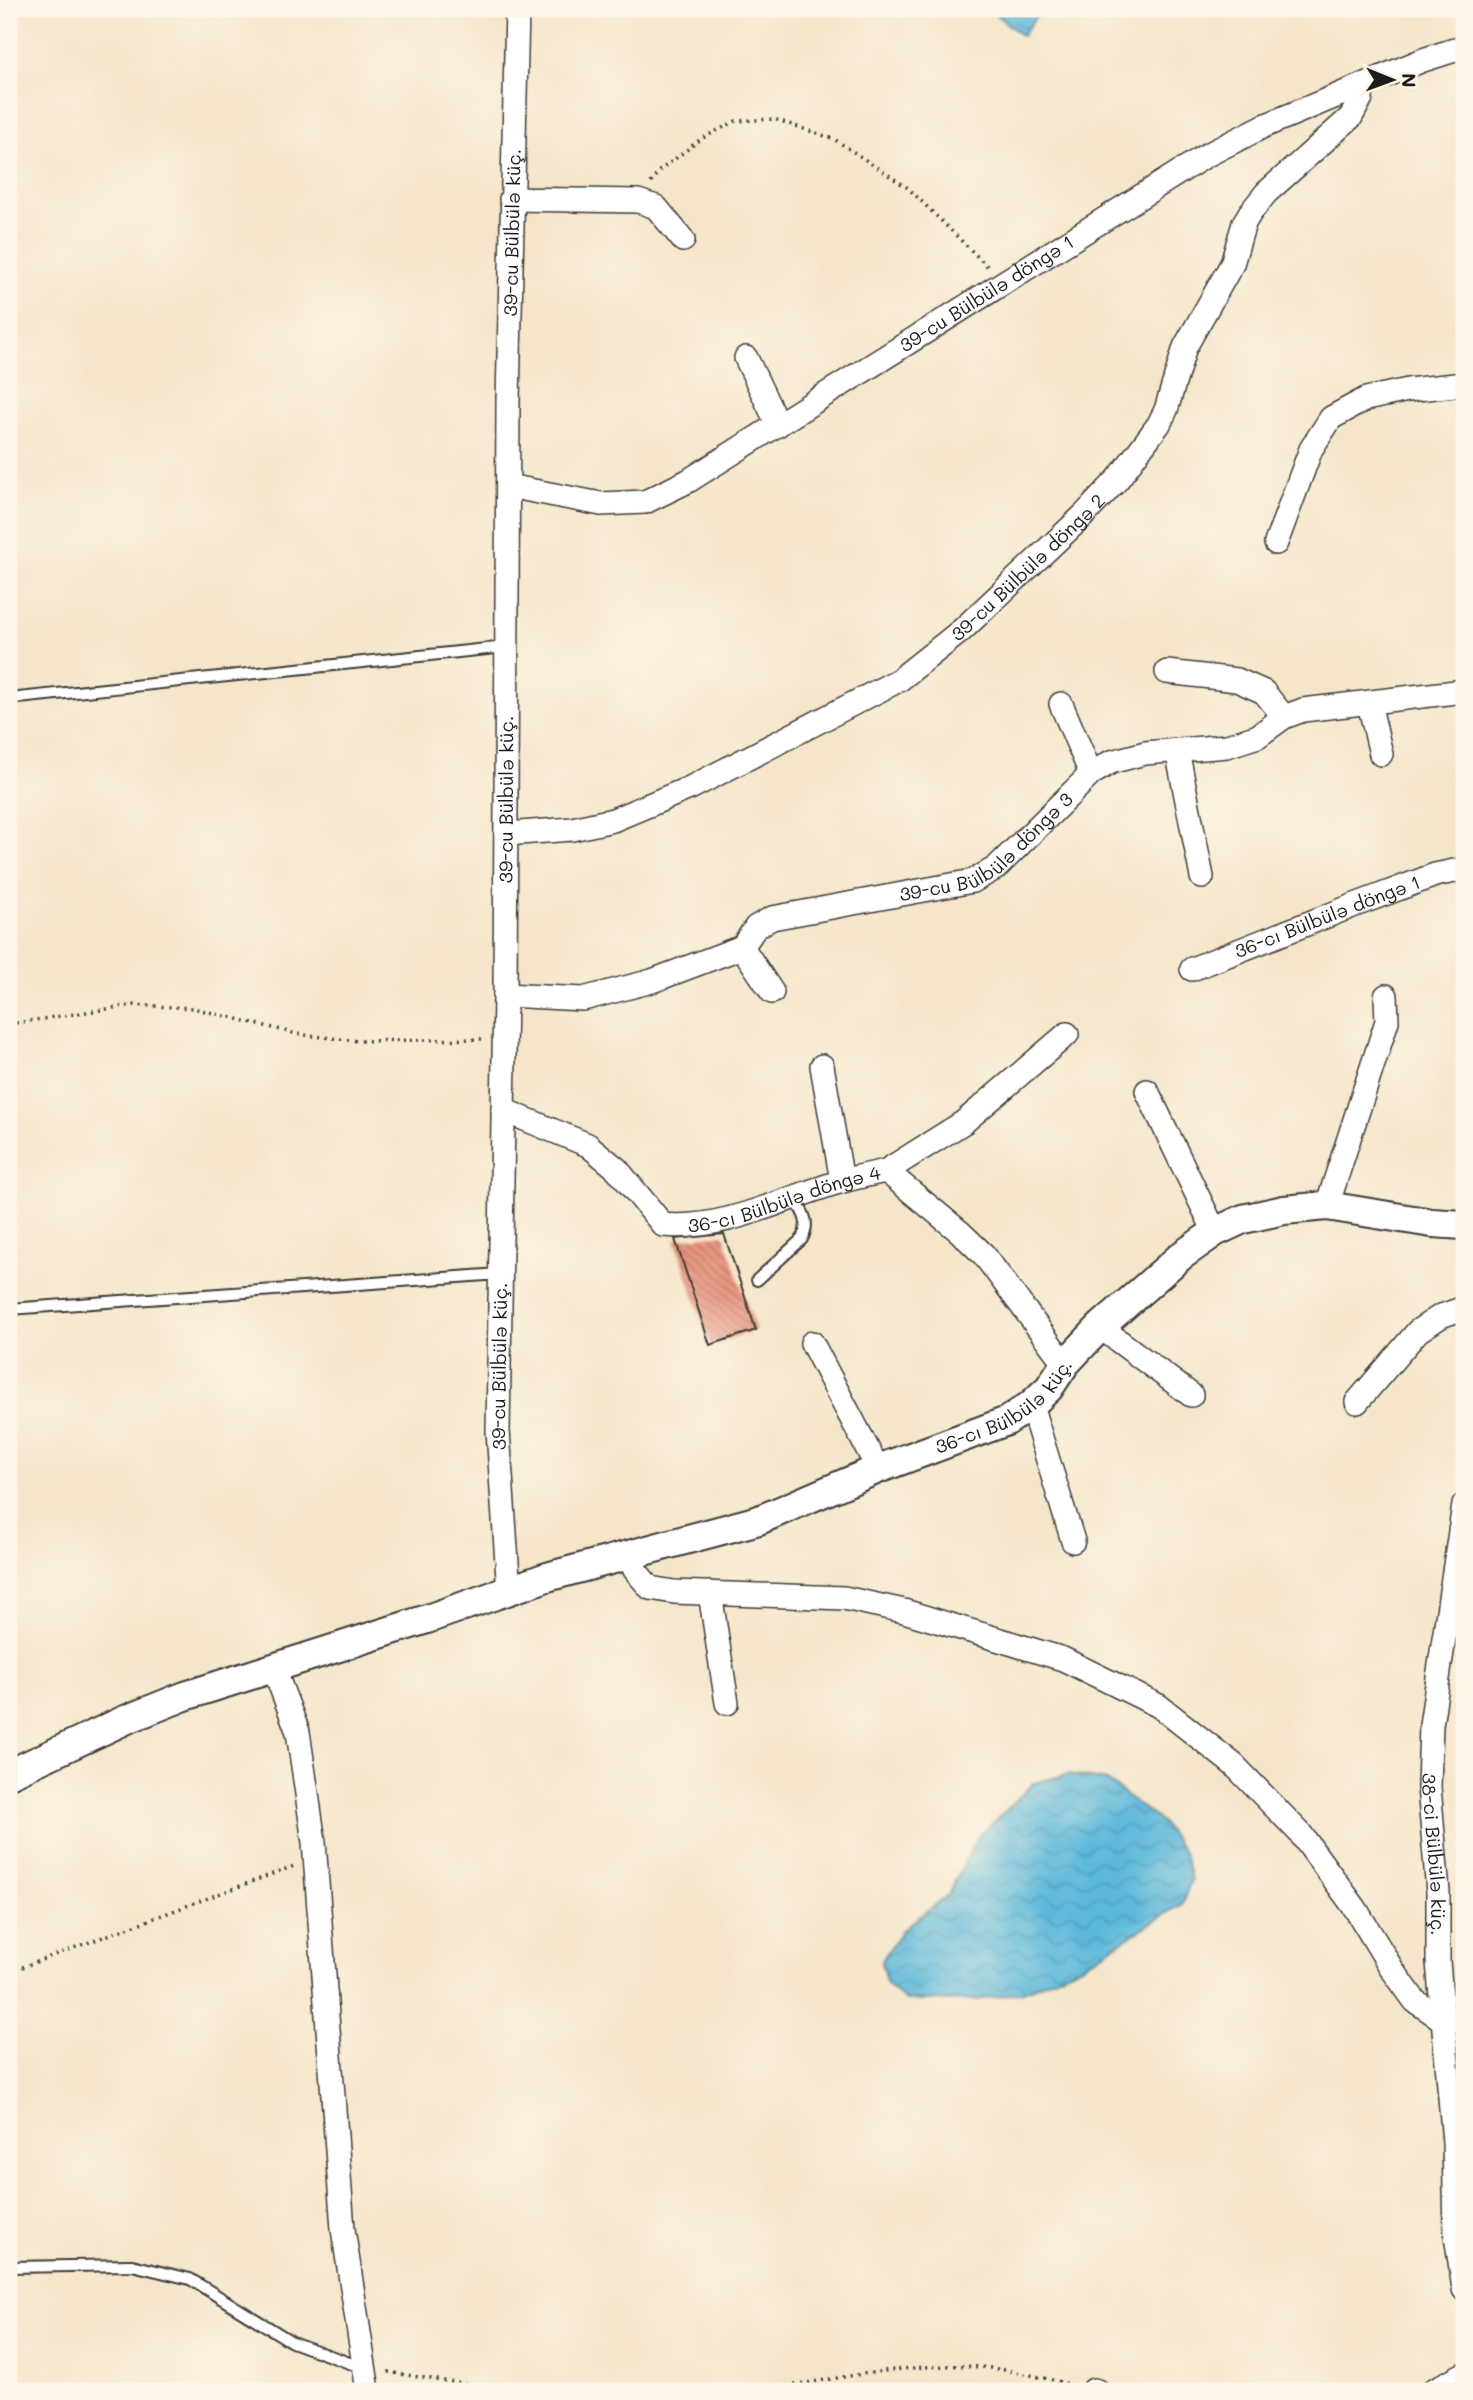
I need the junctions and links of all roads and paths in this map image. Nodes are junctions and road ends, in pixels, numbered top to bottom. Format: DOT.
graph roads {
  1 [pos="517,9"];
  2 [pos="1464,47"];
  3 [pos="1362,86"];
  4 [pos="511,199"];
  5 [pos="638,201"];
  6 [pos="683,240"];
  7 [pos="1004,283"];
  8 [pos="746,358"];
  9 [pos="1464,384"];
  10 [pos="778,425"];
  11 [pos="508,486"];
  12 [pos="1276,543"];
  13 [pos="506,647"];
  14 [pos="1167,673"];
  15 [pos="1464,691"];
  16 [pos="9,699"];
  17 [pos="1369,703"];
  18 [pos="1060,704"];
  19 [pos="1284,717"];
  20 [pos="1177,750"];
  21 [pos="1381,754"];
  22 [pos="1091,774"];
  23 [pos="506,834"];
  24 [pos="1464,869"];
  25 [pos="1202,877"];
  26 [pos="742,947"];
  27 [pos="1192,969"];
  28 [pos="772,992"];
  29 [pos="505,995"];
  30 [pos="1386,996"];
  31 [pos="9,1024"];
  32 [pos="1067,1034"];
  33 [pos="504,1039"];
  34 [pos="822,1066"];
  35 [pos="1147,1091"];
  36 [pos="503,1110"];
  37 [pos="886,1171"];
  38 [pos="842,1181"];
  39 [pos="794,1198"];
  40 [pos="1327,1206"];
  41 [pos="1215,1232"];
  42 [pos="1463,1232"];
  43 [pos="500,1274"];
  44 [pos="757,1280"];
  45 [pos="1464,1308"];
  46 [pos="9,1309"];
  47 [pos="1100,1327"];
  48 [pos="812,1343"];
  49 [pos="1065,1364"];
  50 [pos="1191,1395"];
  51 [pos="1357,1402"];
  52 [pos="1031,1405"];
  53 [pos="878,1469"];
  54 [pos="1464,1505"];
  55 [pos="1073,1541"];
  56 [pos="629,1557"];
  57 [pos="509,1592"];
  58 [pos="710,1593"];
  59 [pos="274,1669"];
  60 [pos="727,1703"];
  61 [pos="9,1774"];
  62 [pos="316,1858"];
  63 [pos="9,1972"];
  64 [pos="1454,2020"];
  65 [pos="9,2267"];
  66 [pos="1464,2289"];
  67 [pos="1464,2374"];
  68 [pos="367,2380"];
  69 [pos="508,2391"];
  70 [pos="760,2391"];
  71 [pos="1095,2391"];
  72 [pos="1432,2391"];
  1 -- 4 [label="street, 39-cu Bülbülə küç."];
  2 -- 3 [label="street, 39-cu Bülbülə döngə 1"];
  3 -- 7 [label="street, 39-cu Bülbülə döngə 1"];
  3 -- 23 [label="street, 39-cu Bülbülə döngə 2"];
  4 -- 5 [label="street"];
  4 -- 11 [label="street, 39-cu Bülbülə küç."];
  5 -- 6 [label="street"];
  5 -- 7 [label="path"];
  7 -- 10 [label="street, 39-cu Bülbülə döngə 1"];
  8 -- 10 [label="street"];
  9 -- 12 [label="street"];
  10 -- 11 [label="street, 39-cu Bülbülə döngə 1"];
  11 -- 13 [label="street, 39-cu Bülbülə küç."];
  13 -- 16 [label="lane"];
  13 -- 23 [label="street, 39-cu Bülbülə küç."];
  14 -- 19 [label="street"];
  15 -- 17 [label="street, 39-cu Bülbülə döngə 3"];
  17 -- 19 [label="street, 39-cu Bülbülə döngə 3"];
  17 -- 21 [label="street"];
  18 -- 22 [label="street"];
  19 -- 20 [label="street, 39-cu Bülbülə döngə 3"];
  20 -- 22 [label="street, 39-cu Bülbülə döngə 3"];
  20 -- 25 [label="street"];
  22 -- 26 [label="street, 39-cu Bülbülə döngə 3"];
  23 -- 29 [label="street, 39-cu Bülbülə küç."];
  24 -- 27 [label="street, 36-cı Bülbülə döngə 1"];
  26 -- 28 [label="street"];
  26 -- 29 [label="street, 39-cu Bülbülə döngə 3"];
  29 -- 33 [label="street, 39-cu Bülbülə küç."];
  30 -- 40 [label="street"];
  31 -- 33 [label="path"];
  32 -- 37 [label="street"];
  33 -- 36 [label="street, 39-cu Bülbülə küç."];
  34 -- 38 [label="street"];
  35 -- 41 [label="street"];
  36 -- 39 [label="street, 36-cı Bülbülə döngə 4"];
  36 -- 43 [label="street, 39-cu Bülbülə küç."];
  37 -- 38 [label="street, 36-cı Bülbülə döngə 4"];
  37 -- 49 [label="street, 36-cı Bülbülə döngə 4"];
  38 -- 39 [label="street, 36-cı Bülbülə döngə 4"];
  39 -- 44 [label="lane"];
  40 -- 41 [label="street, 36-cı Bülbülə küç."];
  40 -- 42 [label="street, 36-cı Bülbülə küç."];
  41 -- 47 [label="street, 36-cı Bülbülə küç."];
  43 -- 46 [label="lane"];
  43 -- 57 [label="street, 39-cu Bülbülə küç."];
  45 -- 51 [label="street"];
  47 -- 49 [label="street, 36-cı Bülbülə küç."];
  47 -- 50 [label="street"];
  48 -- 53 [label="street"];
  49 -- 52 [label="street, 36-cı Bülbülə küç."];
  52 -- 53 [label="street, 36-cı Bülbülə küç."];
  52 -- 55 [label="street"];
  53 -- 56 [label="street, 36-cı Bülbülə küç."];
  54 -- 64 [label="street, 38-ci Bülbülə küç."];
  56 -- 57 [label="street, 36-cı Bülbülə küç."];
  56 -- 58 [label="street"];
  57 -- 59 [label="street, 36-cı Bülbülə küç."];
  58 -- 60 [label="street"];
  58 -- 64 [label="street"];
  59 -- 61 [label="street, 36-cı Bülbülə küç."];
  59 -- 62 [label="street"];
  62 -- 63 [label="path"];
  62 -- 68 [label="street"];
  64 -- 66 [label="street, 38-ci Bülbülə küç."];
  65 -- 68 [label="lane"];
  67 -- 72 [label="street"];
  68 -- 69 [label="path"];
  70 -- 71 [label="path"];
}
